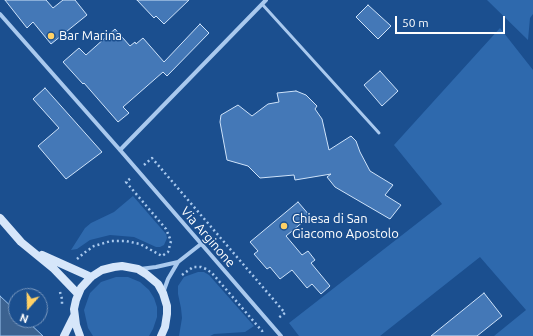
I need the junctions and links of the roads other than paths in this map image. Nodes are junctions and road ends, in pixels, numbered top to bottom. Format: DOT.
graph roads {
  1 [pos="266,0"];
  2 [pos="262,4"];
  3 [pos="0,14"];
  4 [pos="379,133"];
  5 [pos="120,150"];
  6 [pos="0,218"];
  7 [pos="201,244"];
  8 [pos="29,248"];
  9 [pos="178,262"];
  10 [pos="138,270"];
  11 [pos="91,277"];
  12 [pos="163,293"];
  13 [pos="78,294"];
  14 [pos="74,316"];
  15 [pos="64,336"];
  16 [pos="80,336"];
  17 [pos="161,336"];
  18 [pos="281,336"];
  1 -- 2 [label="street"];
  2 -- 4 [label="lane"];
  2 -- 5 [label="street"];
  3 -- 5 [label="street, Via Arginone"];
  5 -- 7 [label="street, Via Arginone"];
  6 -- 8 [label="main road"];
  7 -- 9 [label="street"];
  7 -- 18 [label="street, Via Arginone"];
  8 -- 11 [label="main road"];
  8 -- 13 [label="main road"];
  9 -- 10 [label="street"];
  9 -- 12 [label="street"];
  10 -- 11 [label="main road"];
  10 -- 12 [label="main road"];
  11 -- 13 [label="main road"];
  12 -- 17 [label="main road"];
  13 -- 14 [label="main road"];
  14 -- 15 [label="main road"];
  14 -- 16 [label="main road"];
}
